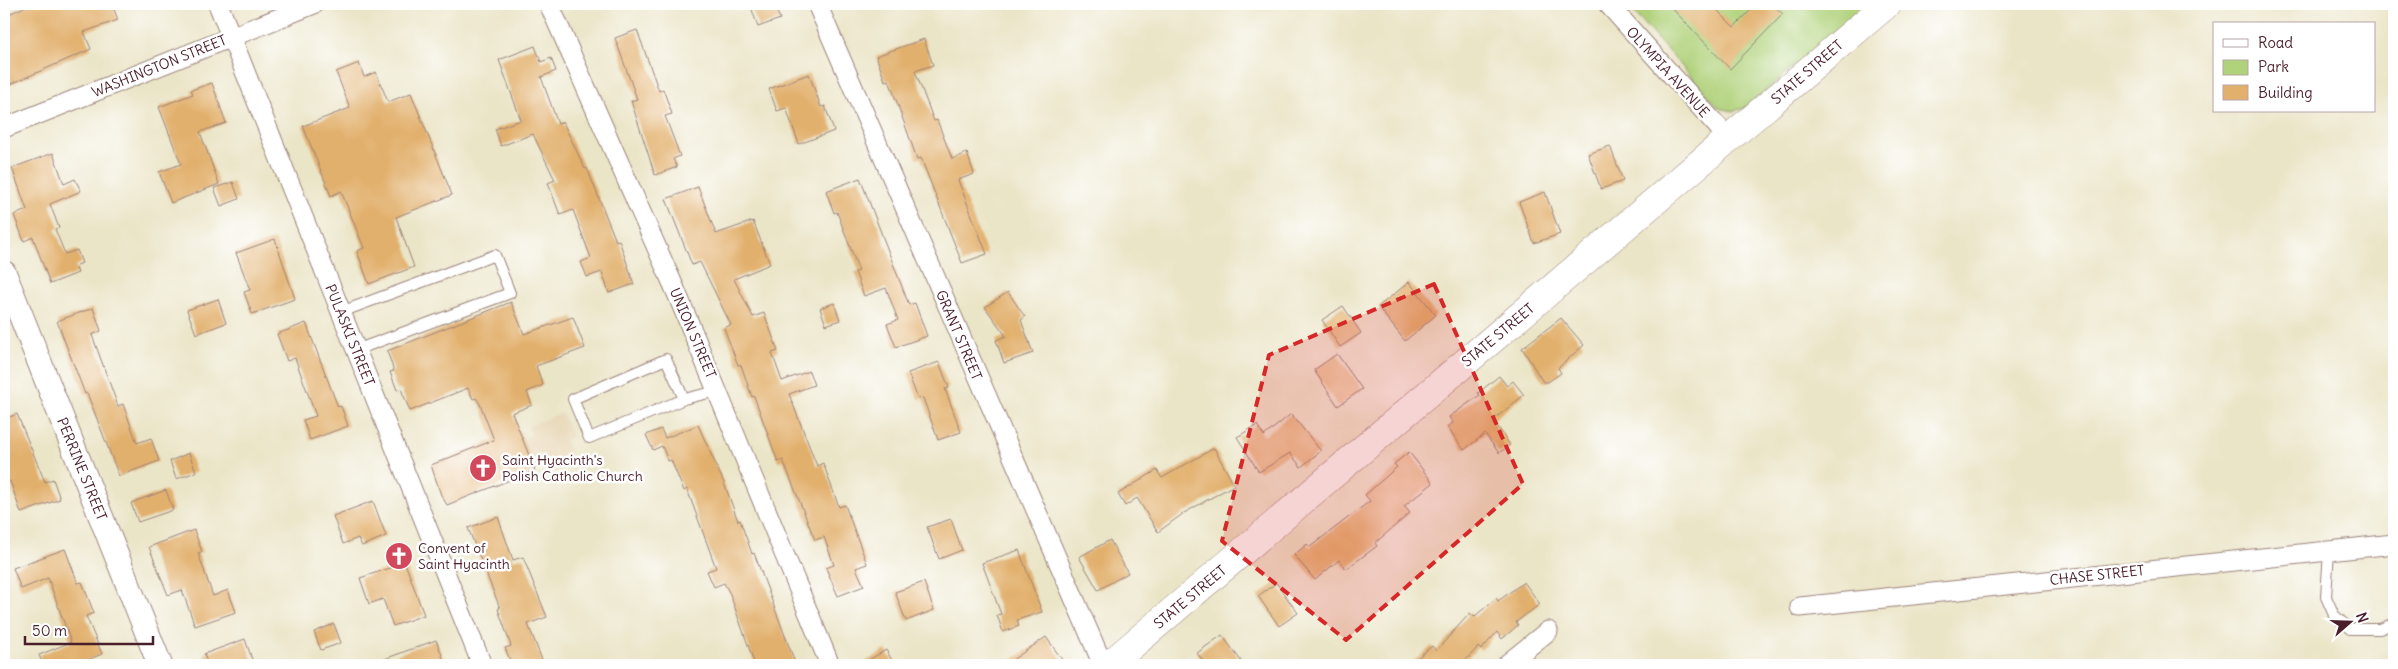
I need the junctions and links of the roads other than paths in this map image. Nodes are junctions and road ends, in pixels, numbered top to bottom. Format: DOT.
graph roads {
  1 [pos="218,4"];
  2 [pos="314,4"];
  3 [pos="549,4"];
  4 [pos="817,4"];
  5 [pos="1887,4"];
  6 [pos="1612,5"];
  7 [pos="231,37"];
  8 [pos="4,128"];
  9 [pos="1729,139"];
  10 [pos="4,273"];
  11 [pos="341,312"];
  12 [pos="356,350"];
  13 [pos="717,391"];
  14 [pos="684,399"];
  15 [pos="2394,544"];
  16 [pos="2329,551"];
  17 [pos="1800,606"];
  18 [pos="2394,623"];
  19 [pos="1548,631"];
  20 [pos="160,665"];
  21 [pos="482,665"];
  22 [pos="830,665"];
  23 [pos="1103,665"];
  24 [pos="1109,665"];
  25 [pos="1506,665"];
  1 -- 7 [label="street, PULASKI STREET"];
  2 -- 7 [label="street, WASHINGTON STREET"];
  3 -- 13 [label="street, UNION STREET"];
  4 -- 23 [label="street, GRANT STREET"];
  5 -- 9 [label="main road, STATE STREET"];
  6 -- 9 [label="street, OLYMPIA AVENUE"];
  7 -- 8 [label="street, WASHINGTON STREET"];
  7 -- 11 [label="street, PULASKI STREET"];
  9 -- 24 [label="main road, STATE STREET"];
  10 -- 20 [label="street, PERRINE STREET"];
  11 -- 12 [label="street, PULASKI STREET"];
  11 -- 12 [label="lane"];
  12 -- 21 [label="street, PULASKI STREET"];
  13 -- 14 [label="lane"];
  13 -- 22 [label="street, UNION STREET"];
  14 -- 14 [label="lane"];
  15 -- 16 [label="street, CHASE STREET"];
  16 -- 17 [label="street, CHASE STREET"];
  16 -- 18 [label="lane"];
  19 -- 25 [label="street"];
}
